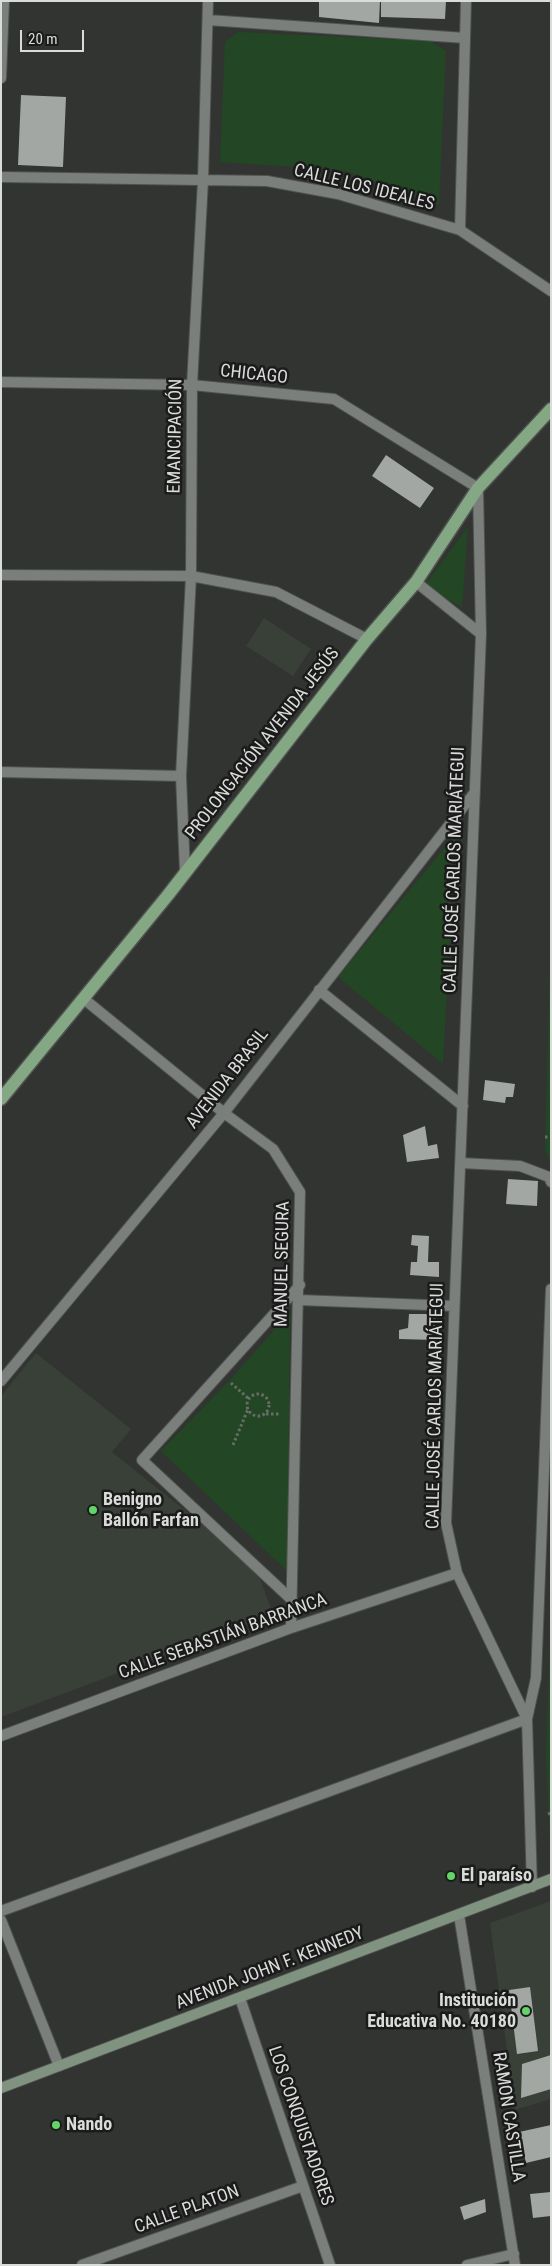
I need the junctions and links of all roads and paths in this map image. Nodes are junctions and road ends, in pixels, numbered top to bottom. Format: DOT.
graph roads {
  1 [pos="4,1"];
  2 [pos="208,1"];
  3 [pos="466,1"];
  4 [pos="208,20"];
  5 [pos="465,38"];
  6 [pos="1,78"];
  7 [pos="1,177"];
  8 [pos="203,180"];
  9 [pos="460,230"];
  10 [pos="551,290"];
  11 [pos="1,382"];
  12 [pos="192,385"];
  13 [pos="551,408"];
  14 [pos="478,488"];
  15 [pos="1,575"];
  16 [pos="191,576"];
  17 [pos="416,582"];
  18 [pos="480,634"];
  19 [pos="367,639"];
  20 [pos="3,774"];
  21 [pos="181,776"];
  22 [pos="474,792"];
  23 [pos="185,872"];
  24 [pos="319,990"];
  25 [pos="84,999"];
  26 [pos="1,1099"];
  27 [pos="463,1106"];
  28 [pos="224,1112"];
  29 [pos="545,1137"];
  30 [pos="551,1137"];
  31 [pos="461,1164"];
  32 [pos="551,1182"];
  33 [pos="300,1285"];
  34 [pos="551,1289"];
  35 [pos="299,1300"];
  36 [pos="454,1306"];
  37 [pos="1,1381"];
  38 [pos="229,1381"];
  39 [pos="249,1399"];
  40 [pos="248,1409"];
  41 [pos="266,1414"];
  42 [pos="289,1414"];
  43 [pos="233,1445"];
  44 [pos="457,1573"];
  45 [pos="292,1600"];
  46 [pos="291,1628"];
  47 [pos="527,1719"];
  48 [pos="1,1736"];
  49 [pos="551,1879"];
  50 [pos="532,1887"];
  51 [pos="1,1911"];
  52 [pos="459,1914"];
  53 [pos="1,1920"];
  54 [pos="240,1998"];
  55 [pos="59,2066"];
  56 [pos="1,2088"];
  57 [pos="303,2186"];
  58 [pos="515,2260"];
  59 [pos="82,2265"];
  60 [pos="330,2265"];
  61 [pos="467,2265"];
  1 -- 6 [label="street"];
  2 -- 4 [label="street, EMANCIPACIÓN"];
  3 -- 5 [label="street"];
  4 -- 5 [label="street"];
  4 -- 8 [label="street, EMANCIPACIÓN"];
  5 -- 9 [label="street"];
  7 -- 8 [label="street, CALLE LOS IDEALES"];
  8 -- 9 [label="street, CALLE LOS IDEALES"];
  8 -- 12 [label="street, EMANCIPACIÓN"];
  9 -- 10 [label="street, CALLE LOS IDEALES"];
  11 -- 12 [label="street, CHICAGO"];
  12 -- 14 [label="street, CHICAGO"];
  12 -- 16 [label="street, EMANCIPACIÓN"];
  13 -- 14 [label="main road, PROLONGACIÓN AVENIDA JESÚS"];
  14 -- 17 [label="main road, PROLONGACIÓN AVENIDA JESÚS"];
  14 -- 18 [label="street, CALLE JOSÉ CARLOS MARIÁTEGUI"];
  15 -- 16 [label="street"];
  16 -- 19 [label="street"];
  16 -- 21 [label="street, EMANCIPACIÓN"];
  17 -- 18 [label="street"];
  17 -- 19 [label="main road, PROLONGACIÓN AVENIDA JESÚS"];
  18 -- 22 [label="street, CALLE JOSÉ CARLOS MARIÁTEGUI"];
  19 -- 23 [label="main road, PROLONGACIÓN AVENIDA JESÚS"];
  20 -- 21 [label="street"];
  21 -- 23 [label="street, EMANCIPACIÓN"];
  22 -- 24 [label="street, AVENIDA BRASIL"];
  22 -- 27 [label="street, CALLE JOSÉ CARLOS MARIÁTEGUI"];
  23 -- 25 [label="main road, PROLONGACIÓN AVENIDA JESÚS"];
  24 -- 27 [label="street"];
  24 -- 28 [label="street, AVENIDA BRASIL"];
  25 -- 26 [label="main road, PROLONGACIÓN AVENIDA JESÚS"];
  25 -- 28 [label="street, MANUEL SEGURA"];
  27 -- 31 [label="street, CALLE JOSÉ CARLOS MARIÁTEGUI"];
  28 -- 33 [label="street, MANUEL SEGURA"];
  28 -- 37 [label="street, AVENIDA BRASIL"];
  29 -- 30 [label="path"];
  31 -- 32 [label="street"];
  31 -- 36 [label="street, CALLE JOSÉ CARLOS MARIÁTEGUI"];
  33 -- 35 [label="street, MANUEL SEGURA"];
  33 -- 45 [label="street"];
  34 -- 47 [label="street"];
  35 -- 36 [label="street"];
  35 -- 45 [label="street, MANUEL SEGURA"];
  36 -- 44 [label="street, CALLE JOSÉ CARLOS MARIÁTEGUI"];
  38 -- 39 [label="path"];
  39 -- 40 [label="path"];
  39 -- 41 [label="path"];
  40 -- 41 [label="path"];
  40 -- 43 [label="path"];
  41 -- 42 [label="path"];
  44 -- 46 [label="street, CALLE SEBASTIÁN BARRANCA"];
  44 -- 47 [label="street, CALLE JOSÉ CARLOS MARIÁTEGUI"];
  45 -- 46 [label="street, MANUEL SEGURA"];
  46 -- 48 [label="street, CALLE SEBASTIÁN BARRANCA"];
  47 -- 50 [label="street"];
  47 -- 51 [label="street"];
  49 -- 50 [label="main road, AVENIDA JOHN F. KENNEDY"];
  50 -- 52 [label="main road, AVENIDA JOHN F. KENNEDY"];
  52 -- 54 [label="main road, AVENIDA JOHN F. KENNEDY"];
  52 -- 58 [label="street, RAMON CASTILLA"];
  53 -- 55 [label="street"];
  54 -- 55 [label="main road, AVENIDA JOHN F. KENNEDY"];
  54 -- 57 [label="street, LOS CONQUISTADORES"];
  55 -- 56 [label="main road, AVENIDA JOHN F. KENNEDY"];
  57 -- 59 [label="street, CALLE PLATON"];
  57 -- 60 [label="street, LOS CONQUISTADORES"];
  58 -- 61 [label="street"];
}
